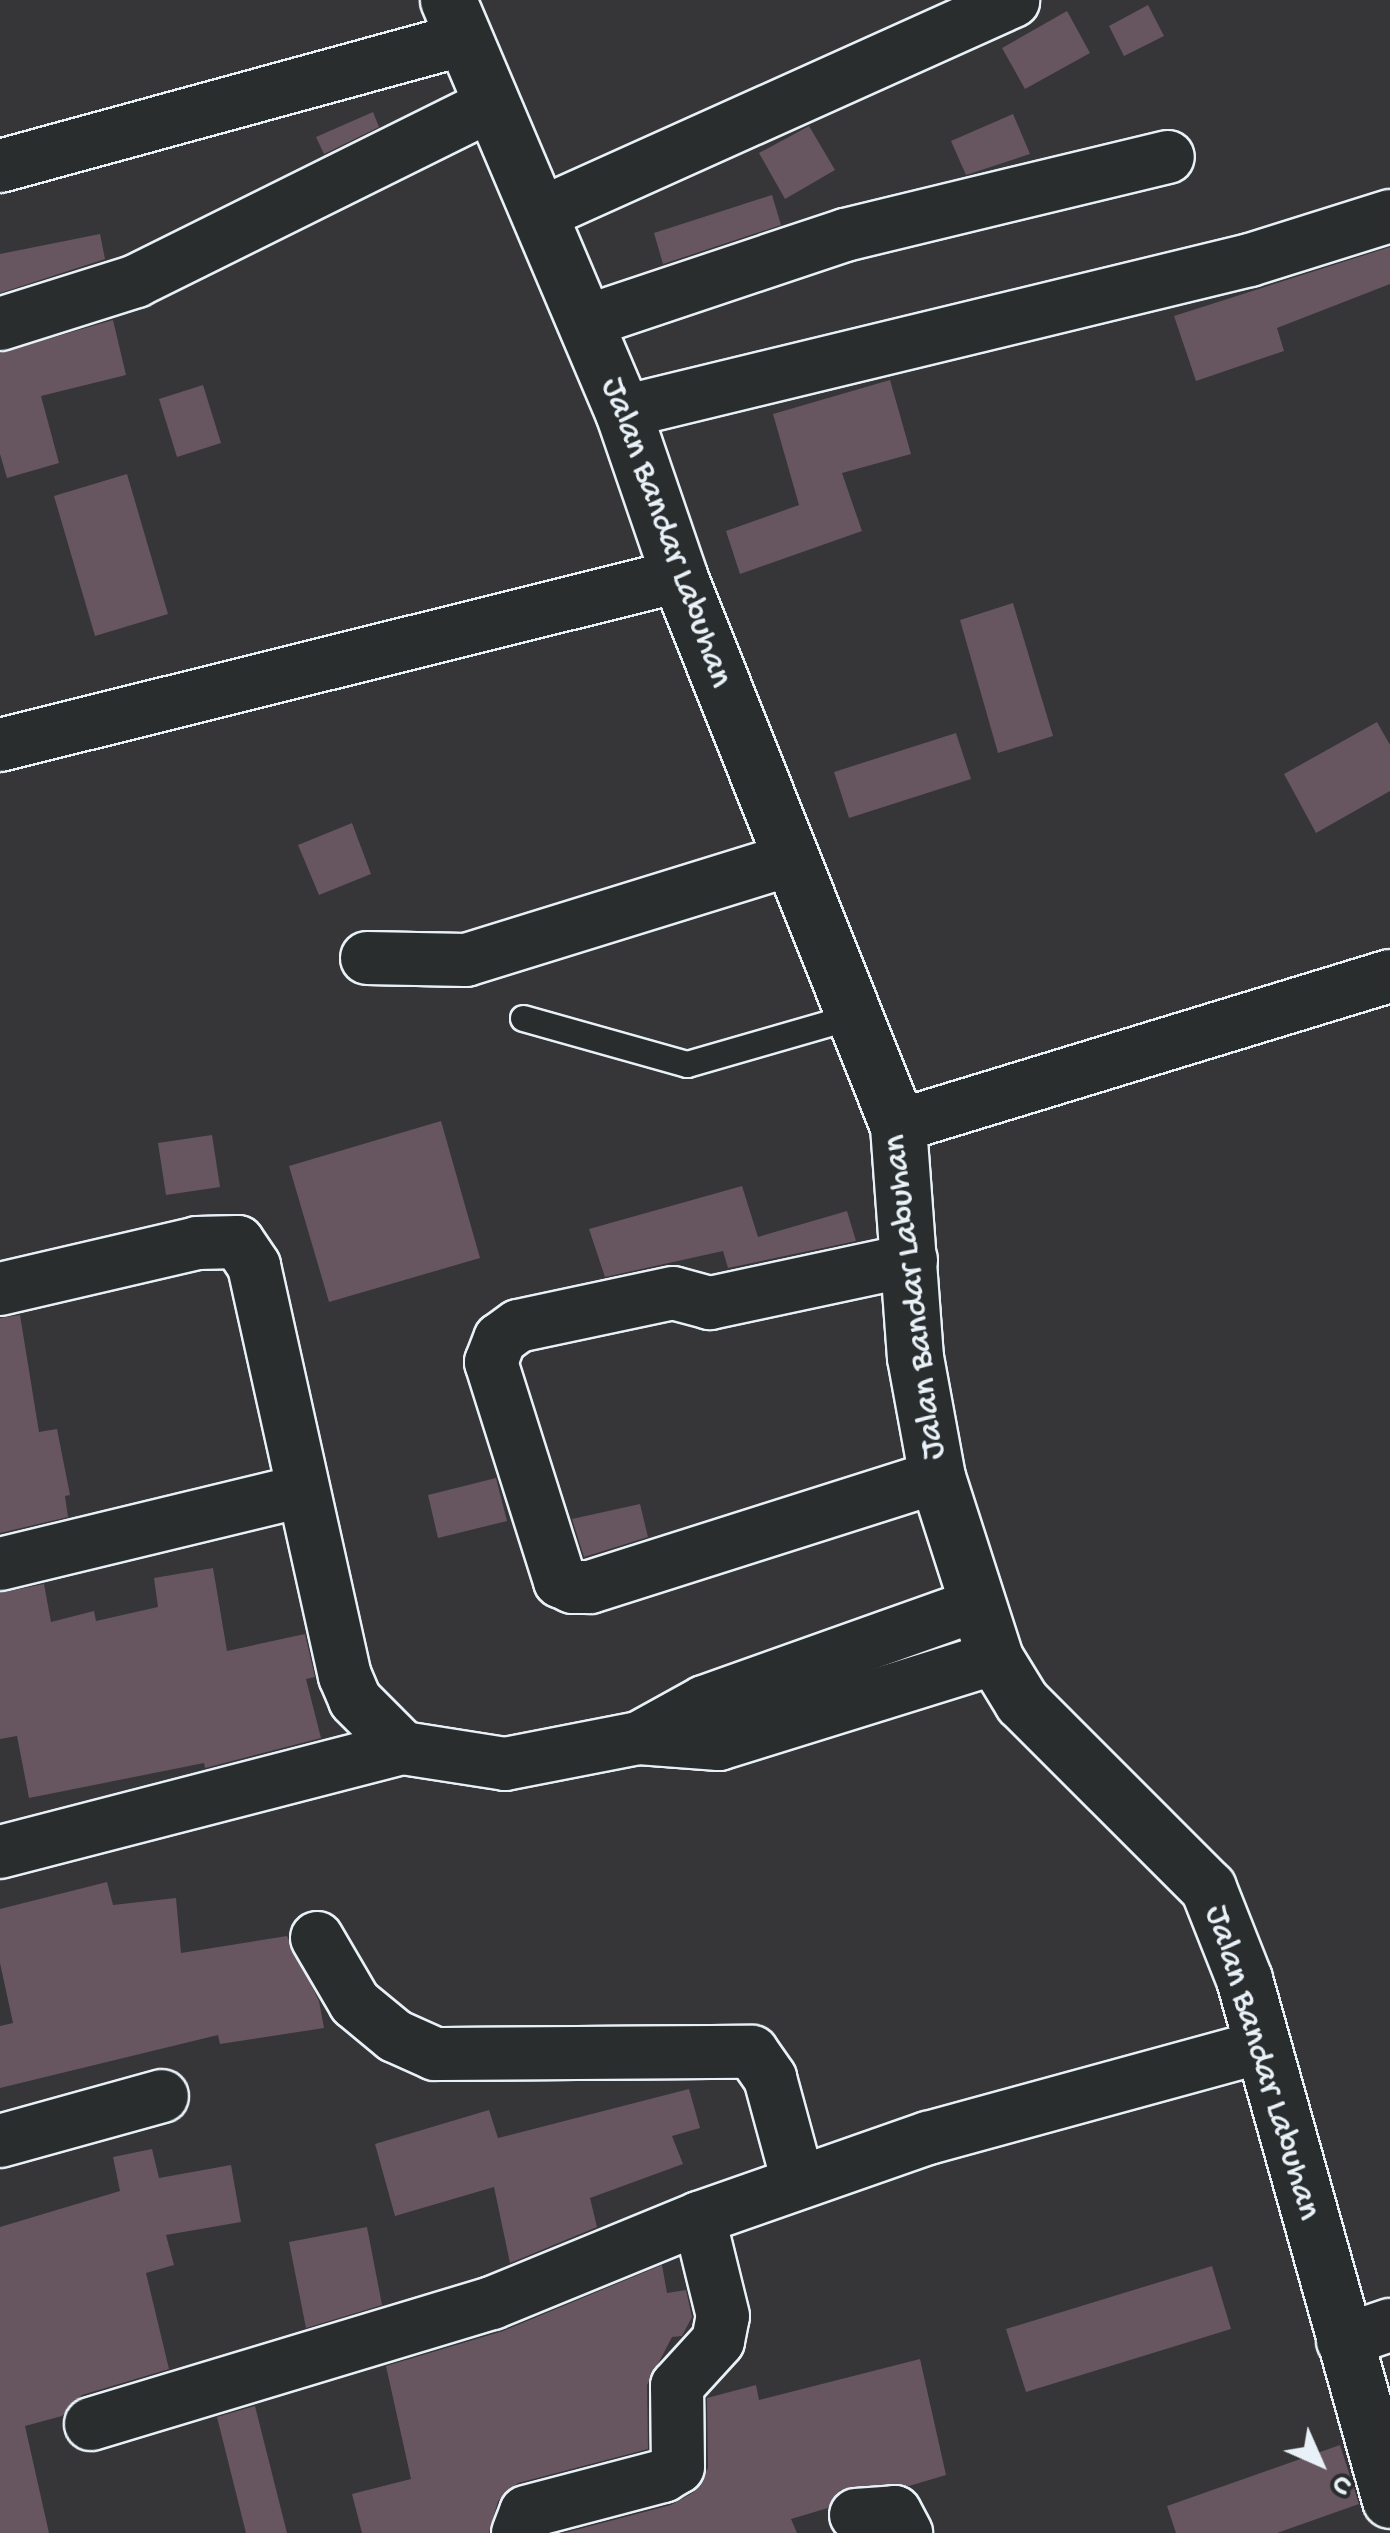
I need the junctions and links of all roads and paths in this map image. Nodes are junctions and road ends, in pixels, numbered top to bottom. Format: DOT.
graph roads {
  1 [pos="1013,1"];
  2 [pos="457,20"];
  3 [pos="491,105"];
  4 [pos="1168,157"];
  5 [pos="0,166"];
  6 [pos="540,214"];
  7 [pos="1390,216"];
  8 [pos="585,322"];
  9 [pos="0,324"];
  10 [pos="623,412"];
  11 [pos="678,576"];
  12 [pos="0,745"];
  13 [pos="790,860"];
  14 [pos="367,958"];
  15 [pos="1390,976"];
  16 [pos="857,1015"];
  17 [pos="523,1018"];
  18 [pos="898,1126"];
  19 [pos="911,1260"];
  20 [pos="0,1289"];
  21 [pos="937,1477"];
  22 [pos="301,1491"];
  23 [pos="0,1564"];
  24 [pos="977,1605"];
  25 [pos="995,1658"];
  26 [pos="639,1738"];
  27 [pos="403,1748"];
  28 [pos="0,1852"];
  29 [pos="317,1938"];
  30 [pos="1260,2046"];
  31 [pos="162,2096"];
  32 [pos="0,2141"];
  33 [pos="798,2182"];
  34 [pos="699,2218"];
  35 [pos="1366,2333"];
  36 [pos="90,2424"];
  37 [pos="1390,2500"];
  38 [pos="856,2515"];
  39 [pos="518,2533"];
  40 [pos="906,2533"];
  1 -- 6 [label="street"];
  2 -- 3 [label="main road, Jalan Bandar Labuhan"];
  2 -- 5 [label="street"];
  3 -- 6 [label="main road, Jalan Bandar Labuhan"];
  3 -- 9 [label="street"];
  4 -- 8 [label="street"];
  6 -- 8 [label="main road, Jalan Bandar Labuhan"];
  7 -- 10 [label="street"];
  8 -- 10 [label="main road, Jalan Bandar Labuhan"];
  10 -- 11 [label="main road, Jalan Bandar Labuhan"];
  11 -- 12 [label="street"];
  11 -- 13 [label="main road, Jalan Bandar Labuhan"];
  13 -- 14 [label="street"];
  13 -- 16 [label="main road, Jalan Bandar Labuhan"];
  15 -- 18 [label="street"];
  16 -- 17 [label="lane"];
  16 -- 18 [label="main road, Jalan Bandar Labuhan"];
  18 -- 19 [label="main road, Jalan Bandar Labuhan"];
  19 -- 21 [label="main road, Jalan Bandar Labuhan"];
  19 -- 21 [label="street"];
  20 -- 22 [label="street"];
  21 -- 24 [label="main road, Jalan Bandar Labuhan"];
  22 -- 23 [label="street"];
  22 -- 27 [label="street"];
  24 -- 25 [label="main road, Jalan Bandar Labuhan"];
  24 -- 26 [label="street"];
  25 -- 26 [label="street"];
  25 -- 30 [label="main road, Jalan Bandar Labuhan"];
  26 -- 27 [label="street"];
  27 -- 28 [label="street"];
  29 -- 33 [label="street"];
  30 -- 33 [label="street"];
  30 -- 35 [label="main road, Jalan Bandar Labuhan"];
  31 -- 32 [label="street"];
  33 -- 34 [label="street"];
  34 -- 36 [label="street"];
  34 -- 39 [label="street"];
  35 -- 37 [label="main road, Jalan Bandar Labuhan"];
  38 -- 40 [label="street"];
}
